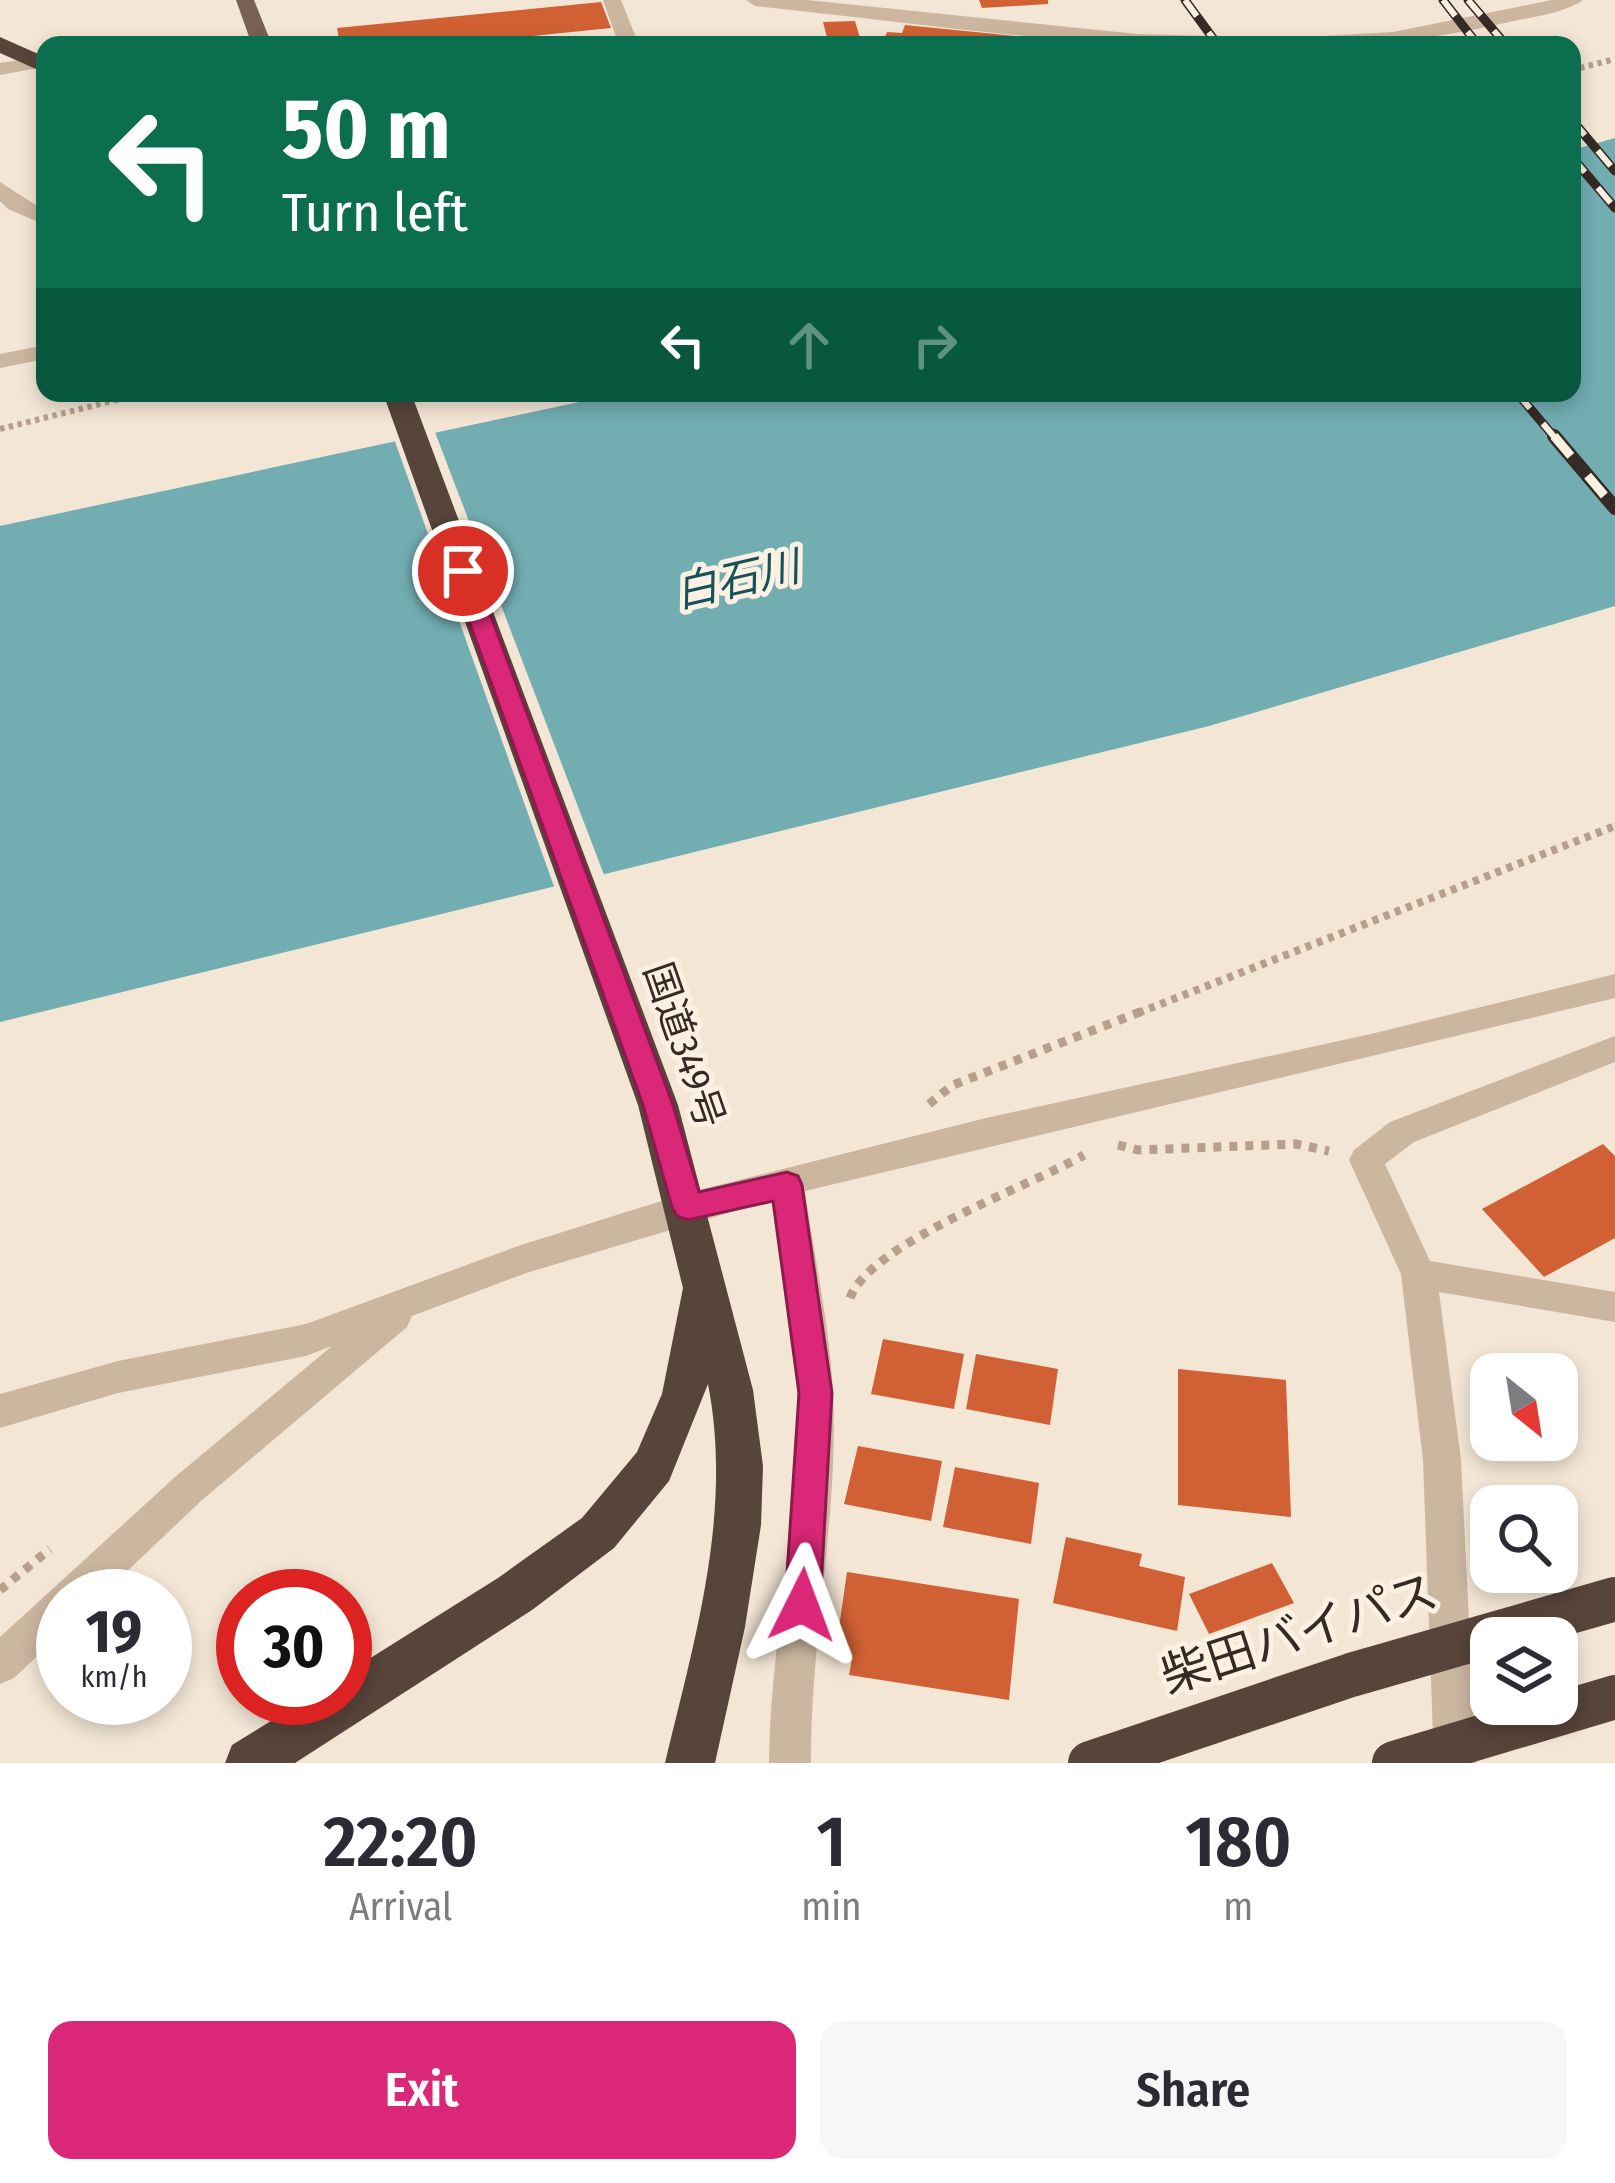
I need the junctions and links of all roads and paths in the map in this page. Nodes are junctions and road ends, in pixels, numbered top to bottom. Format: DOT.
graph roads {
  1 [pos="245,0"];
  2 [pos="612,0"];
  3 [pos="755,0"];
  4 [pos="1574,0"];
  5 [pos="259,36"];
  6 [pos="626,36"];
  7 [pos="1115,36"];
  8 [pos="1378,36"];
  9 [pos="0,44"];
  10 [pos="1615,59"];
  11 [pos="36,62"];
  12 [pos="36,65"];
  13 [pos="1581,68"];
  14 [pos="0,69"];
  15 [pos="0,188"];
  16 [pos="36,215"];
  17 [pos="36,354"];
  18 [pos="0,362"];
  19 [pos="108,402"];
  20 [pos="401,402"];
  21 [pos="0,429"];
  22 [pos="1615,826"];
  23 [pos="1615,986"];
  24 [pos="1615,1048"];
  25 [pos="926,1147"];
  26 [pos="1366,1160"];
  27 [pos="787,1185"];
  28 [pos="688,1207"];
  29 [pos="1419,1274"];
  30 [pos="704,1288"];
  31 [pos="413,1300"];
  32 [pos="847,1306"];
  33 [pos="1615,1306"];
  34 [pos="1,1411"];
  35 [pos="103,1569"];
  36 [pos="1615,1599"];
  37 [pos="36,1631"];
  38 [pos="0,1664"];
  39 [pos="1615,1697"];
  40 [pos="250,1763"];
  41 [pos="690,1763"];
  42 [pos="790,1763"];
  43 [pos="1090,1763"];
  44 [pos="1394,1763"];
  45 [pos="1455,1763"];
  1 -- 5 [label="main road"];
  2 -- 6 [label="street"];
  3 -- 7 [label="street"];
  4 -- 8 [label="street"];
  9 -- 11 [label="highway"];
  10 -- 13 [label="path"];
  12 -- 14 [label="street"];
  15 -- 16 [label="street"];
  17 -- 18 [label="street"];
  19 -- 21 [label="path"];
  20 -- 28 [label="highway, 国道349号"];
  22 -- 25 [label="path"];
  23 -- 25 [label="street"];
  24 -- 26 [label="street"];
  25 -- 27 [label="street"];
  26 -- 29 [label="street"];
  26 -- 32 [label="path"];
  27 -- 28 [label="street"];
  27 -- 42 [label="street"];
  28 -- 30 [label="highway, 国道349号"];
  28 -- 31 [label="street"];
  29 -- 33 [label="street"];
  29 -- 45 [label="street"];
  30 -- 40 [label="highway, 国道349号"];
  30 -- 41 [label="highway"];
  31 -- 34 [label="street"];
  31 -- 35 [label="street"];
  36 -- 43 [label="highway, 柴田バイパス, bridge"];
  37 -- 38 [label="street"];
  39 -- 44 [label="highway, bridge"];
}
